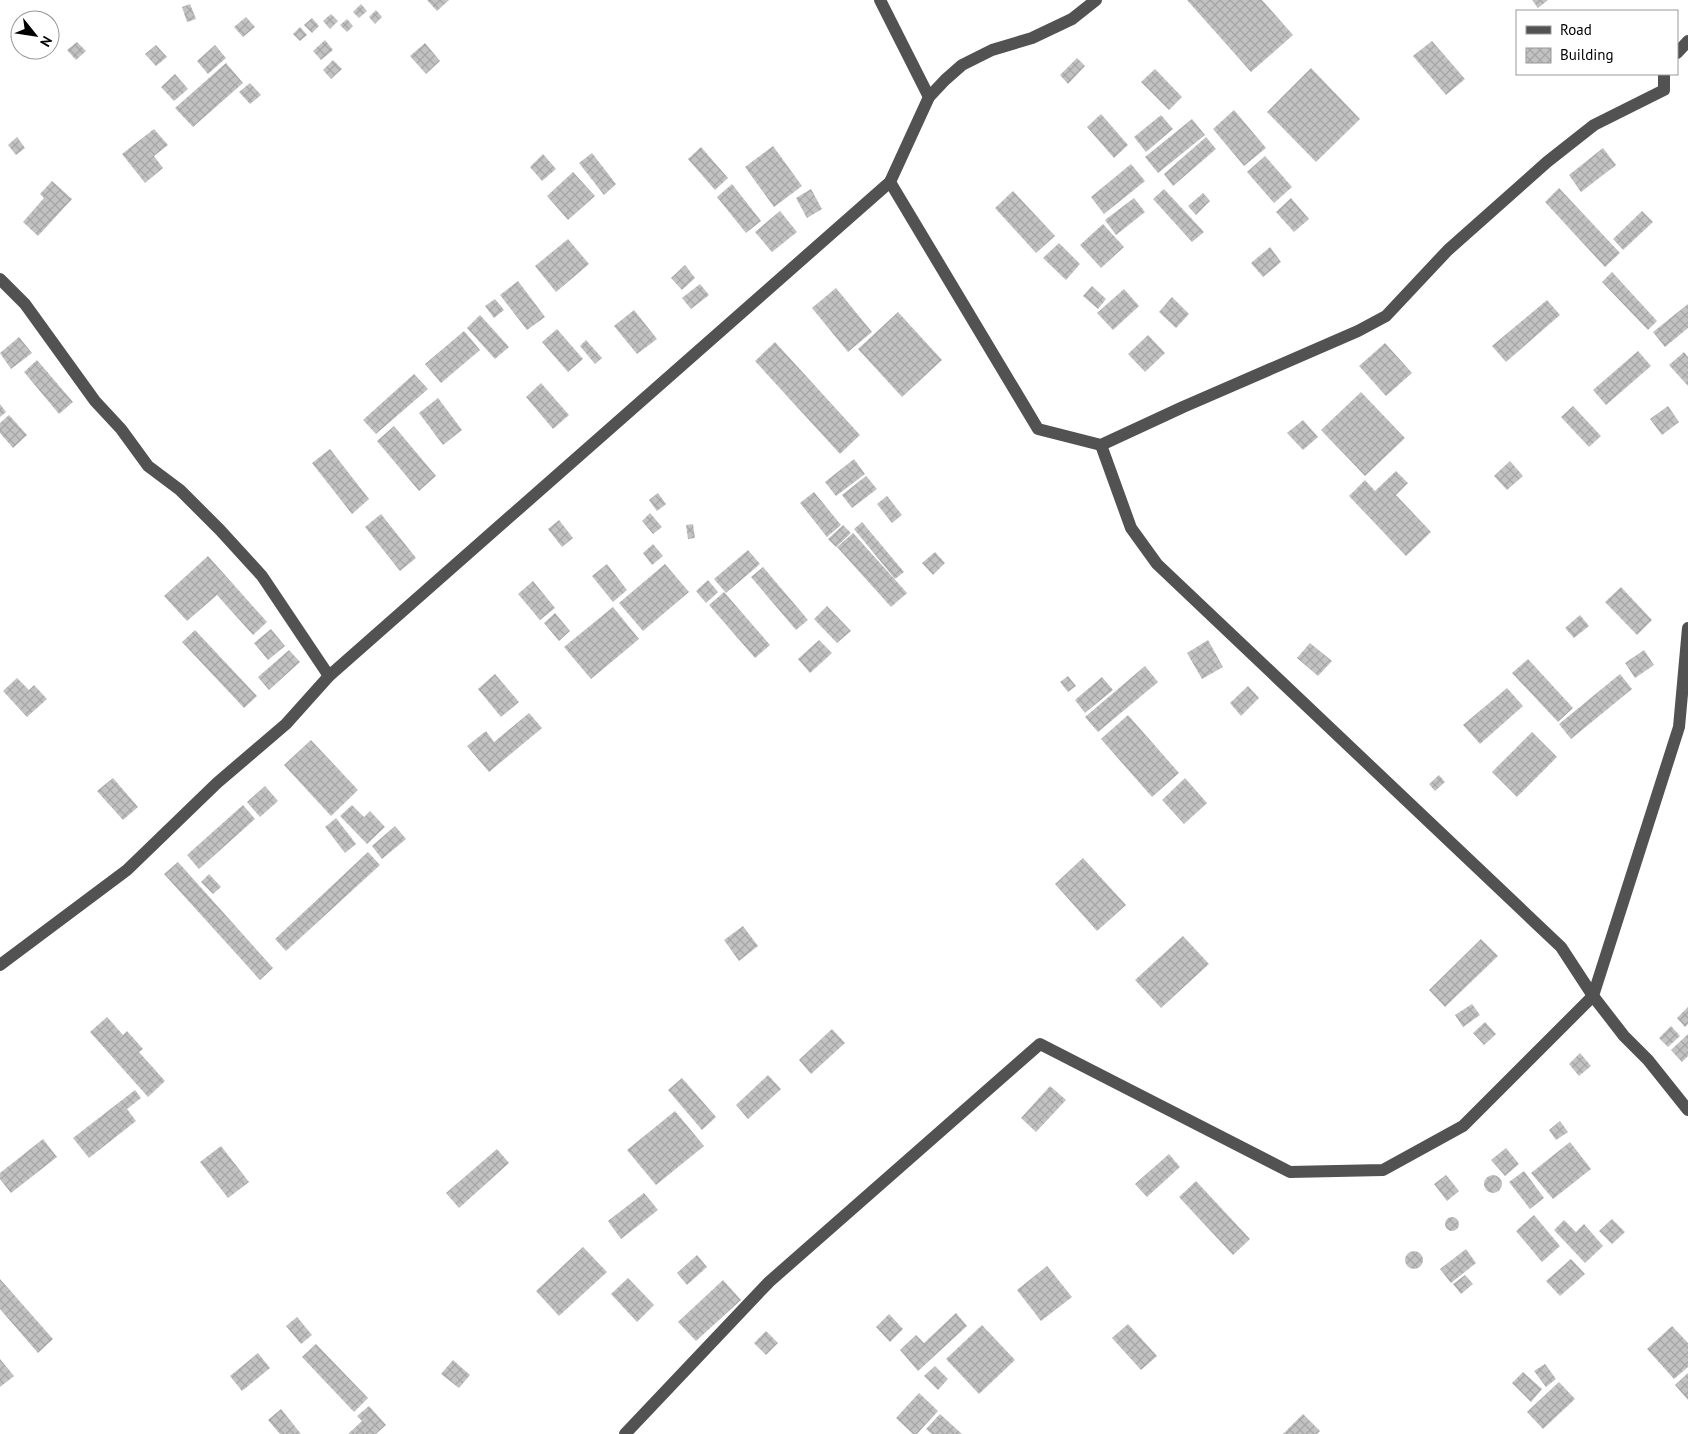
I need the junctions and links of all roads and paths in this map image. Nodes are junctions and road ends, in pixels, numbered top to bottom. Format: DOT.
graph roads {
  1 [pos="880,0"];
  2 [pos="1096,0"];
  3 [pos="1688,41"];
  4 [pos="1678,52"];
  5 [pos="1664,75"];
  6 [pos="929,97"];
  7 [pos="890,182"];
  8 [pos="0,279"];
  9 [pos="1100,445"];
  10 [pos="1688,628"];
  11 [pos="329,676"];
  12 [pos="0,965"];
  13 [pos="1593,996"];
  14 [pos="1688,1110"];
  15 [pos="624,1434"];
  1 -- 6 [label="street"];
  2 -- 6 [label="street"];
  3 -- 4 [label="street"];
  5 -- 9 [label="street"];
  6 -- 7 [label="street"];
  7 -- 9 [label="street"];
  7 -- 11 [label="street"];
  8 -- 11 [label="street"];
  9 -- 13 [label="street"];
  10 -- 13 [label="street"];
  11 -- 12 [label="street"];
  13 -- 14 [label="street"];
  13 -- 15 [label="street"];
}
